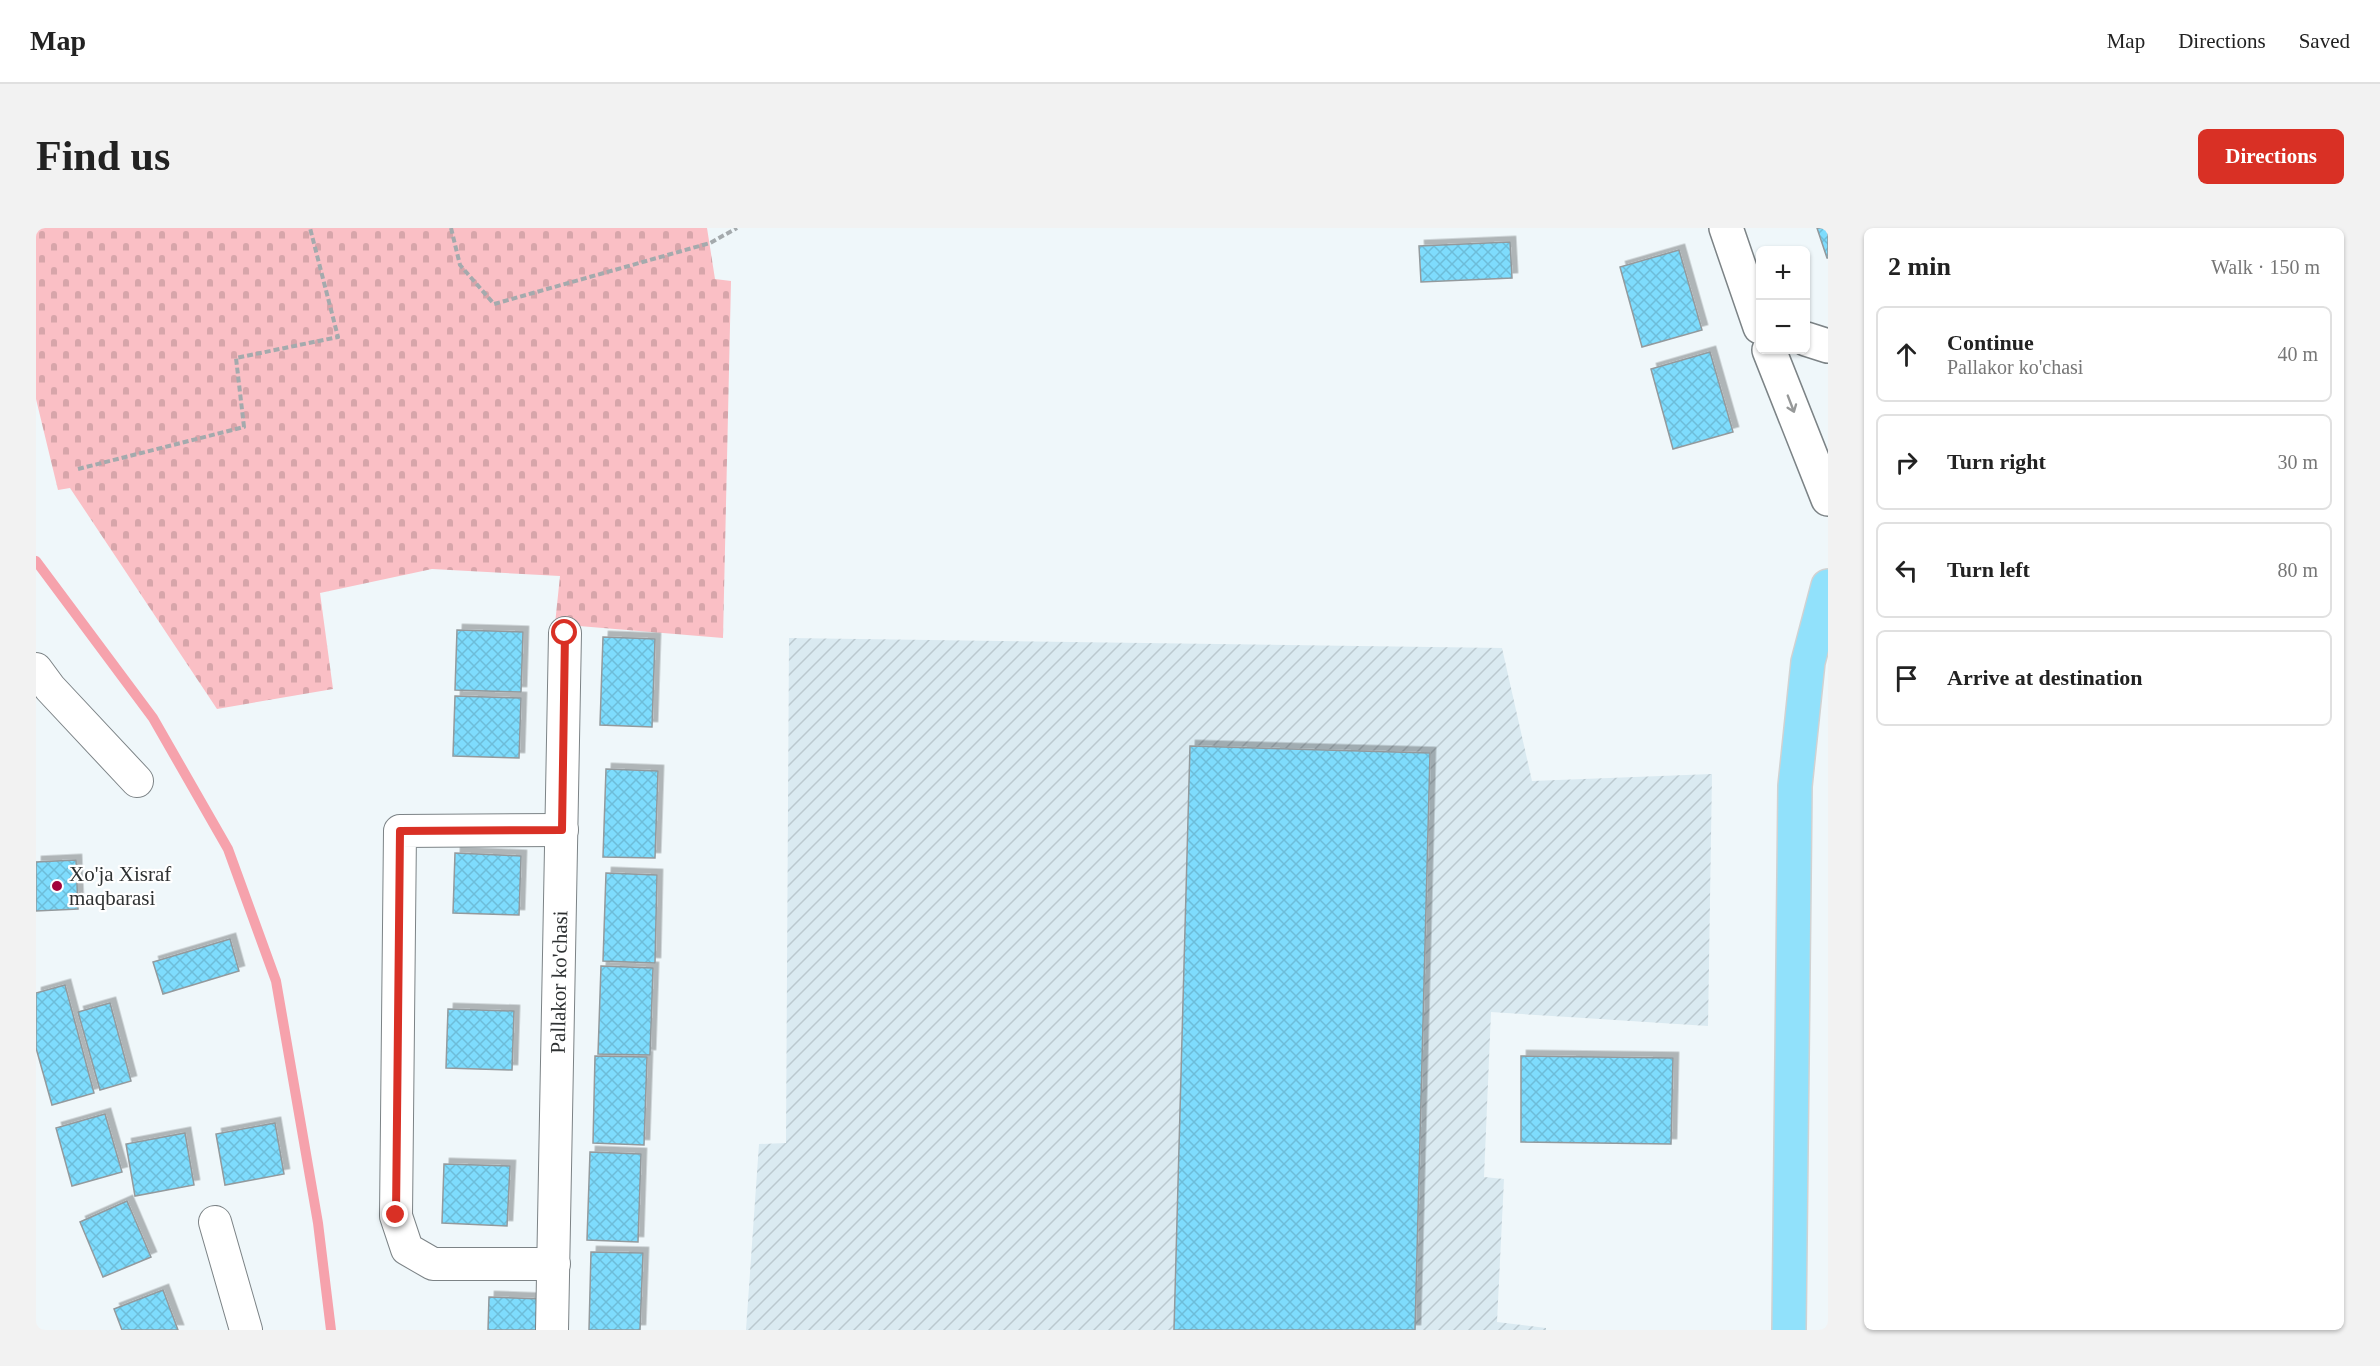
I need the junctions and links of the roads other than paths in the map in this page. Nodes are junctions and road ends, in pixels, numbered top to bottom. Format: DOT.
graph roads {
  1 [pos="1726,228"];
  2 [pos="1756,309"];
  3 [pos="1810,340"];
  4 [pos="1828,346"];
  5 [pos="1771,354"];
  6 [pos="1828,499"];
  7 [pos="1828,586"];
  8 [pos="565,633"];
  9 [pos="36,669"];
  10 [pos="138,781"];
  11 [pos="562,830"];
  12 [pos="214,1222"];
  13 [pos="554,1264"];
  14 [pos="246,1330"];
  15 [pos="552,1330"];
  16 [pos="1789,1330"];
  1 -- 2 [label="street"];
  3 -- 4 [label="street"];
  5 -- 6 [label="street, one-way"];
  7 -- 16 [label="main road"];
  8 -- 11 [label="street, Pallakor ko'chasi"];
  9 -- 10 [label="street"];
  11 -- 13 [label="street, Pallakor ko'chasi"];
  11 -- 13 [label="street"];
  12 -- 14 [label="street"];
  13 -- 15 [label="street, Pallakor ko'chasi"];
}
